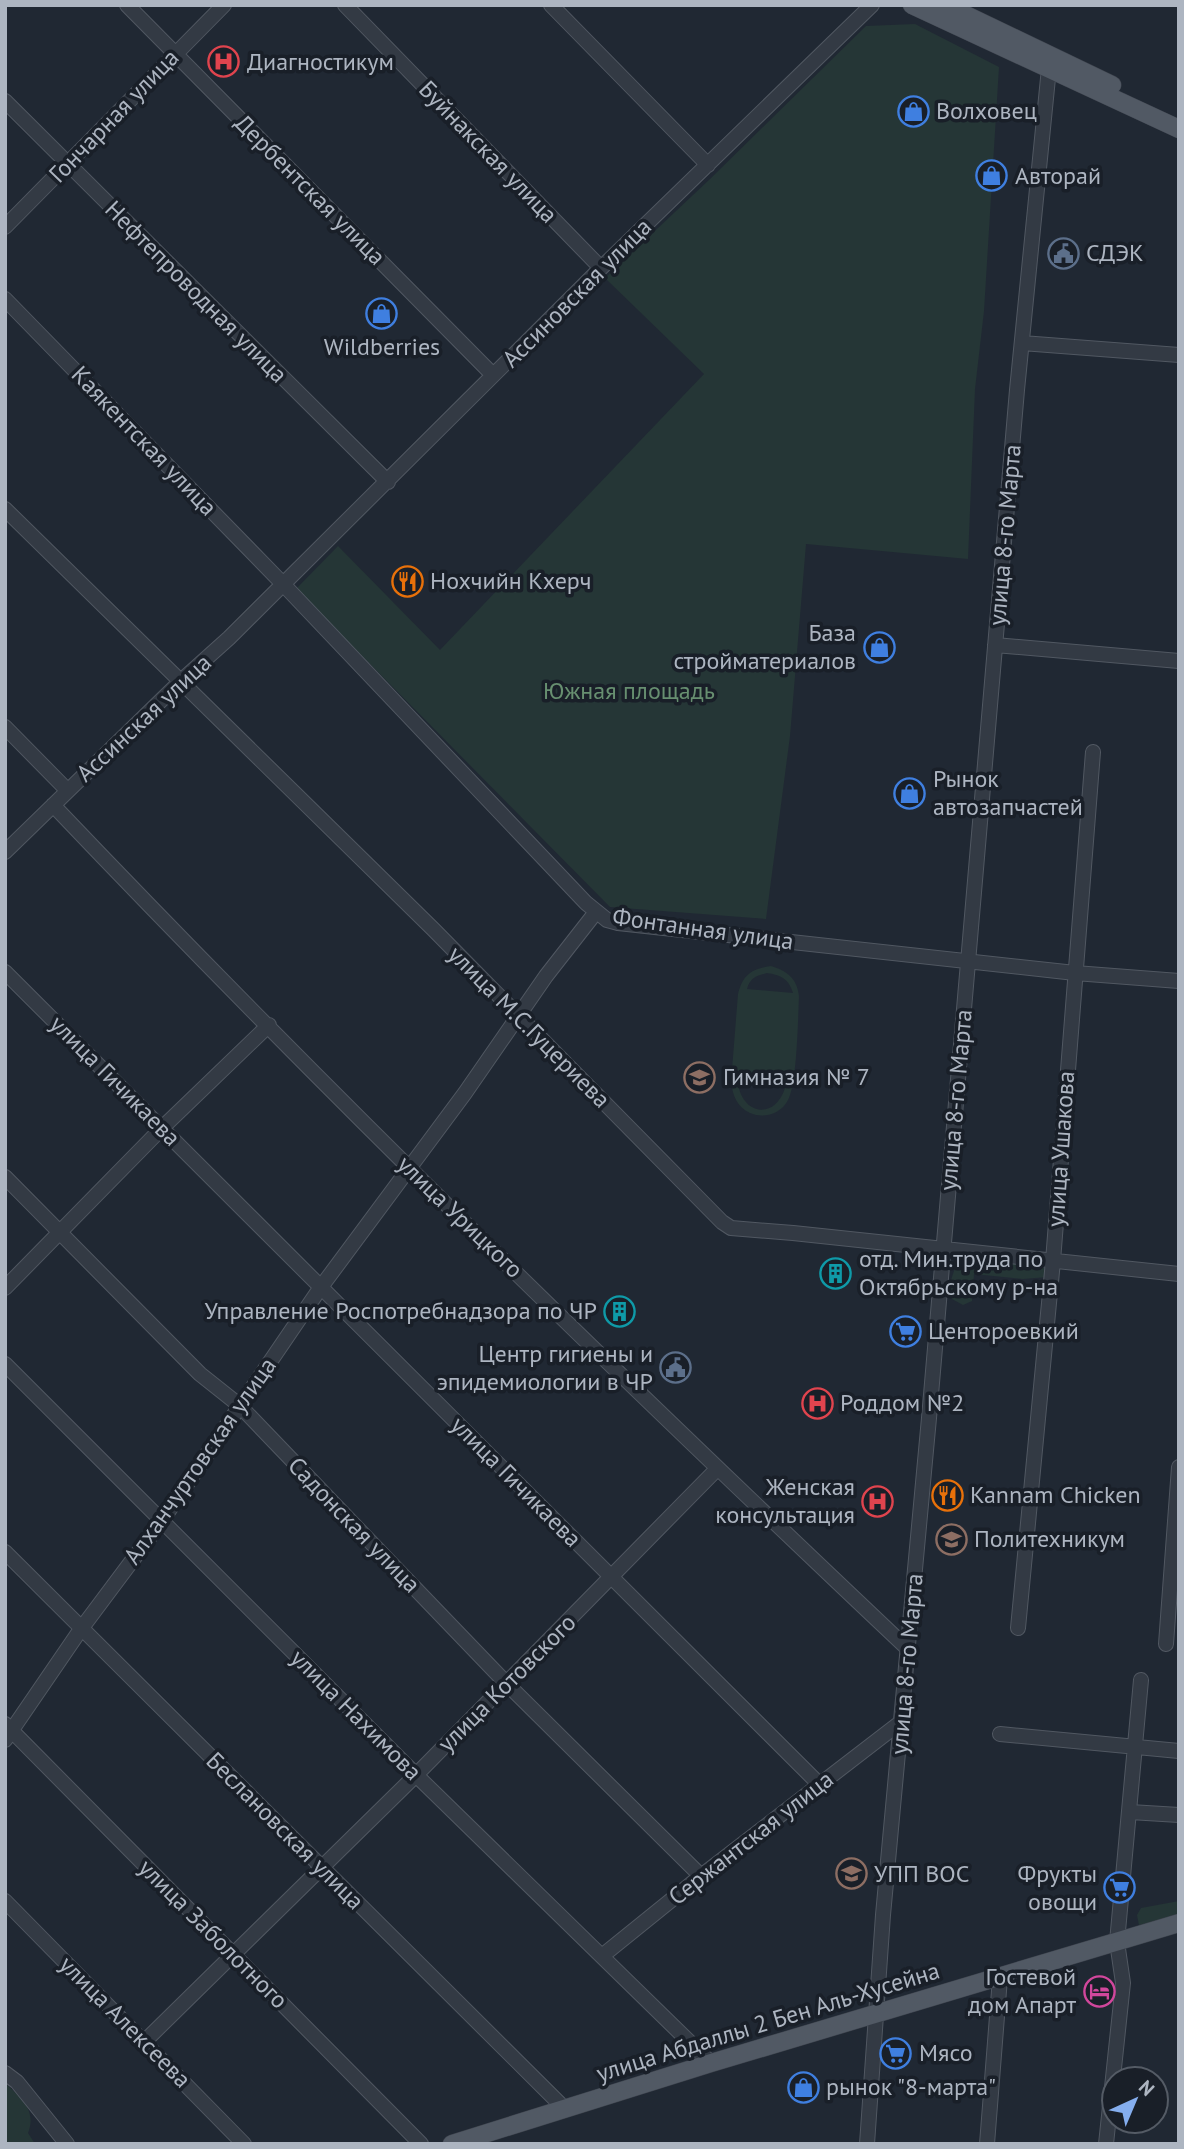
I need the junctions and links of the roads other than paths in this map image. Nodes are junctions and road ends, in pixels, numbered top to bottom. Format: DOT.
graph roads {
  1 [pos="127,5"];
  2 [pos="224,5"];
  3 [pos="345,5"];
  4 [pos="551,5"];
  5 [pos="872,5"];
  6 [pos="912,5"];
  7 [pos="939,8"];
  8 [pos="175,54"];
  9 [pos="1051,63"];
  10 [pos="5,102"];
  11 [pos="1179,116"];
  12 [pos="1179,129"];
  13 [pos="68,165"];
  14 [pos="708,165"];
  15 [pos="5,227"];
  16 [pos="601,268"];
  17 [pos="5,299"];
  18 [pos="1022,343"];
  19 [pos="1179,355"];
  20 [pos="494,375"];
  21 [pos="388,482"];
  22 [pos="5,509"];
  23 [pos="283,584"];
  24 [pos="995,645"];
  25 [pos="1179,661"];
  26 [pos="181,681"];
  27 [pos="5,727"];
  28 [pos="1093,752"];
  29 [pos="66,790"];
  30 [pos="53,805"];
  31 [pos="5,852"];
  32 [pos="596,912"];
  33 [pos="968,960"];
  34 [pos="5,972"];
  35 [pos="1075,973"];
  36 [pos="1179,981"];
  37 [pos="518,1016"];
  38 [pos="269,1025"];
  39 [pos="162,1128"];
  40 [pos="409,1168"];
  41 [pos="5,1177"];
  42 [pos="60,1232"];
  43 [pos="943,1249"];
  44 [pos="1053,1261"];
  45 [pos="1179,1274"];
  46 [pos="321,1287"];
  47 [pos="5,1288"];
  48 [pos="5,1364"];
  49 [pos="239,1405"];
  50 [pos="1179,1466"];
  51 [pos="717,1469"];
  52 [pos="161,1522"];
  53 [pos="5,1552"];
  54 [pos="611,1578"];
  55 [pos="1017,1628"];
  56 [pos="80,1629"];
  57 [pos="1166,1644"];
  58 [pos="908,1649"];
  59 [pos="1141,1680"];
  60 [pos="506,1683"];
  61 [pos="901,1722"];
  62 [pos="8,1732"];
  63 [pos="1000,1734"];
  64 [pos="1135,1748"];
  65 [pos="1179,1751"];
  66 [pos="416,1775"];
  67 [pos="819,1784"];
  68 [pos="1130,1812"];
  69 [pos="1179,1815"];
  70 [pos="321,1867"];
  71 [pos="701,1876"];
  72 [pos="5,1901"];
  73 [pos="1179,1923"];
  74 [pos="1117,1942"];
  75 [pos="233,1955"];
  76 [pos="603,1956"];
  77 [pos="1000,1978"];
  78 [pos="876,2015"];
  79 [pos="145,2041"];
  80 [pos="710,2063"];
  81 [pos="5,2073"];
  82 [pos="565,2109"];
  83 [pos="67,2144"];
  84 [pos="244,2144"];
  85 [pos="421,2144"];
  86 [pos="452,2144"];
  87 [pos="867,2144"];
  88 [pos="987,2144"];
  89 [pos="1106,2144"];
  1 -- 8 [label="street, Дербентская улица"];
  2 -- 8 [label="street, Гончарная улица"];
  3 -- 16 [label="street, Буйнакская улица"];
  4 -- 14 [label="street"];
  5 -- 14 [label="street, Ассиновская улица"];
  6 -- 7 [label="main road"];
  7 -- 9 [label="main road"];
  8 -- 13 [label="street, Гончарная улица"];
  8 -- 20 [label="street, Дербентская улица"];
  9 -- 11 [label="main road"];
  9 -- 12 [label="main road"];
  9 -- 18 [label="street, улица 8-го Марта"];
  10 -- 13 [label="street, Нефтепроводная улица"];
  13 -- 15 [label="street, Гончарная улица"];
  13 -- 21 [label="street, Нефтепроводная улица"];
  14 -- 16 [label="street, Ассиновская улица"];
  16 -- 20 [label="street, Ассиновская улица"];
  17 -- 23 [label="street, Каякентская улица"];
  18 -- 19 [label="street"];
  18 -- 24 [label="street, улица 8-го Марта"];
  20 -- 21 [label="street, Ассиновская улица"];
  21 -- 23 [label="street, Ассиновская улица"];
  22 -- 26 [label="street, улица М.С.Гуцериева"];
  23 -- 26 [label="street, Ассинская улица"];
  23 -- 32 [label="street, Фонтанная улица"];
  24 -- 25 [label="street"];
  24 -- 33 [label="street, улица 8-го Марта"];
  26 -- 29 [label="street, Ассинская улица"];
  26 -- 37 [label="street, улица М.С.Гуцериева"];
  27 -- 29 [label="street"];
  28 -- 35 [label="street, улица Ушакова"];
  29 -- 30 [label="street, Ассинская улица"];
  30 -- 31 [label="street, Ассинская улица"];
  30 -- 38 [label="street, улица Урицкого"];
  32 -- 33 [label="street, Фонтанная улица"];
  32 -- 37 [label="street, Алханчуртовская улица"];
  33 -- 35 [label="street, Фонтанная улица"];
  33 -- 43 [label="street, улица 8-го Марта"];
  34 -- 39 [label="street, улица Гичикаева"];
  35 -- 36 [label="street, Фонтанная улица"];
  35 -- 44 [label="street, улица Ушакова"];
  37 -- 40 [label="street, Алханчуртовская улица"];
  37 -- 43 [label="street, улица М.С.Гуцериева"];
  38 -- 39 [label="street"];
  38 -- 40 [label="street, улица Урицкого"];
  39 -- 42 [label="street"];
  39 -- 46 [label="street, улица Гичикаева"];
  40 -- 46 [label="street, Алханчуртовская улица"];
  40 -- 51 [label="street, улица Урицкого"];
  41 -- 42 [label="street, Садонская улица"];
  42 -- 47 [label="street"];
  42 -- 49 [label="street, Садонская улица"];
  43 -- 44 [label="street, улица М.С.Гуцериева"];
  43 -- 58 [label="street, улица 8-го Марта"];
  44 -- 45 [label="street, улица М.С.Гуцериева"];
  44 -- 55 [label="street, улица Ушакова"];
  46 -- 49 [label="street, Алханчуртовская улица"];
  46 -- 54 [label="street, улица Гичикаева"];
  48 -- 52 [label="street, улица Нахимова"];
  49 -- 52 [label="street, Алханчуртовская улица"];
  49 -- 60 [label="street, Садонская улица"];
  50 -- 57 [label="street"];
  51 -- 54 [label="street, улица Котовского"];
  51 -- 58 [label="street, улица Урицкого"];
  52 -- 56 [label="street, Алханчуртовская улица"];
  52 -- 66 [label="street, улица Нахимова"];
  53 -- 56 [label="street, Беслановская улица"];
  54 -- 60 [label="street, улица Котовского"];
  54 -- 67 [label="street, улица Гичикаева"];
  56 -- 62 [label="street, Алханчуртовская улица"];
  56 -- 70 [label="street, Беслановская улица"];
  58 -- 61 [label="street, улица 8-го Марта"];
  59 -- 64 [label="street"];
  60 -- 66 [label="street, улица Котовского"];
  60 -- 71 [label="street, Садонская улица"];
  61 -- 67 [label="street, Сержантская улица"];
  61 -- 78 [label="street, улица 8-го Марта"];
  62 -- 75 [label="street, улица Заболотного"];
  63 -- 64 [label="street"];
  64 -- 65 [label="street"];
  64 -- 68 [label="street"];
  66 -- 70 [label="street, улица Котовского"];
  66 -- 76 [label="street, улица Нахимова"];
  67 -- 71 [label="street, Сержантская улица"];
  68 -- 69 [label="street"];
  68 -- 74 [label="street"];
  70 -- 75 [label="street, улица Котовского"];
  70 -- 82 [label="street, Беслановская улица"];
  71 -- 76 [label="street, Сержантская улица"];
  72 -- 79 [label="street, улица Алексеева"];
  73 -- 74 [label="main road, улица Абдаллы 2 Бен Аль-Хусейна"];
  74 -- 77 [label="main road, улица Абдаллы 2 Бен Аль-Хусейна"];
  74 -- 89 [label="street"];
  75 -- 79 [label="street, улица Котовского"];
  75 -- 85 [label="street, улица Заболотного"];
  76 -- 80 [label="street, улица Нахимова"];
  77 -- 78 [label="main road, улица Абдаллы 2 Бен Аль-Хусейна"];
  77 -- 88 [label="street"];
  78 -- 80 [label="main road, улица Абдаллы 2 Бен Аль-Хусейна"];
  78 -- 87 [label="street, улица 8-го Марта"];
  79 -- 84 [label="street, улица Алексеева"];
  80 -- 82 [label="main road, улица Абдаллы 2 Бен Аль-Хусейна"];
  81 -- 83 [label="street"];
  82 -- 86 [label="main road, улица Абдаллы 2 Бен Аль-Хусейна"];
}
